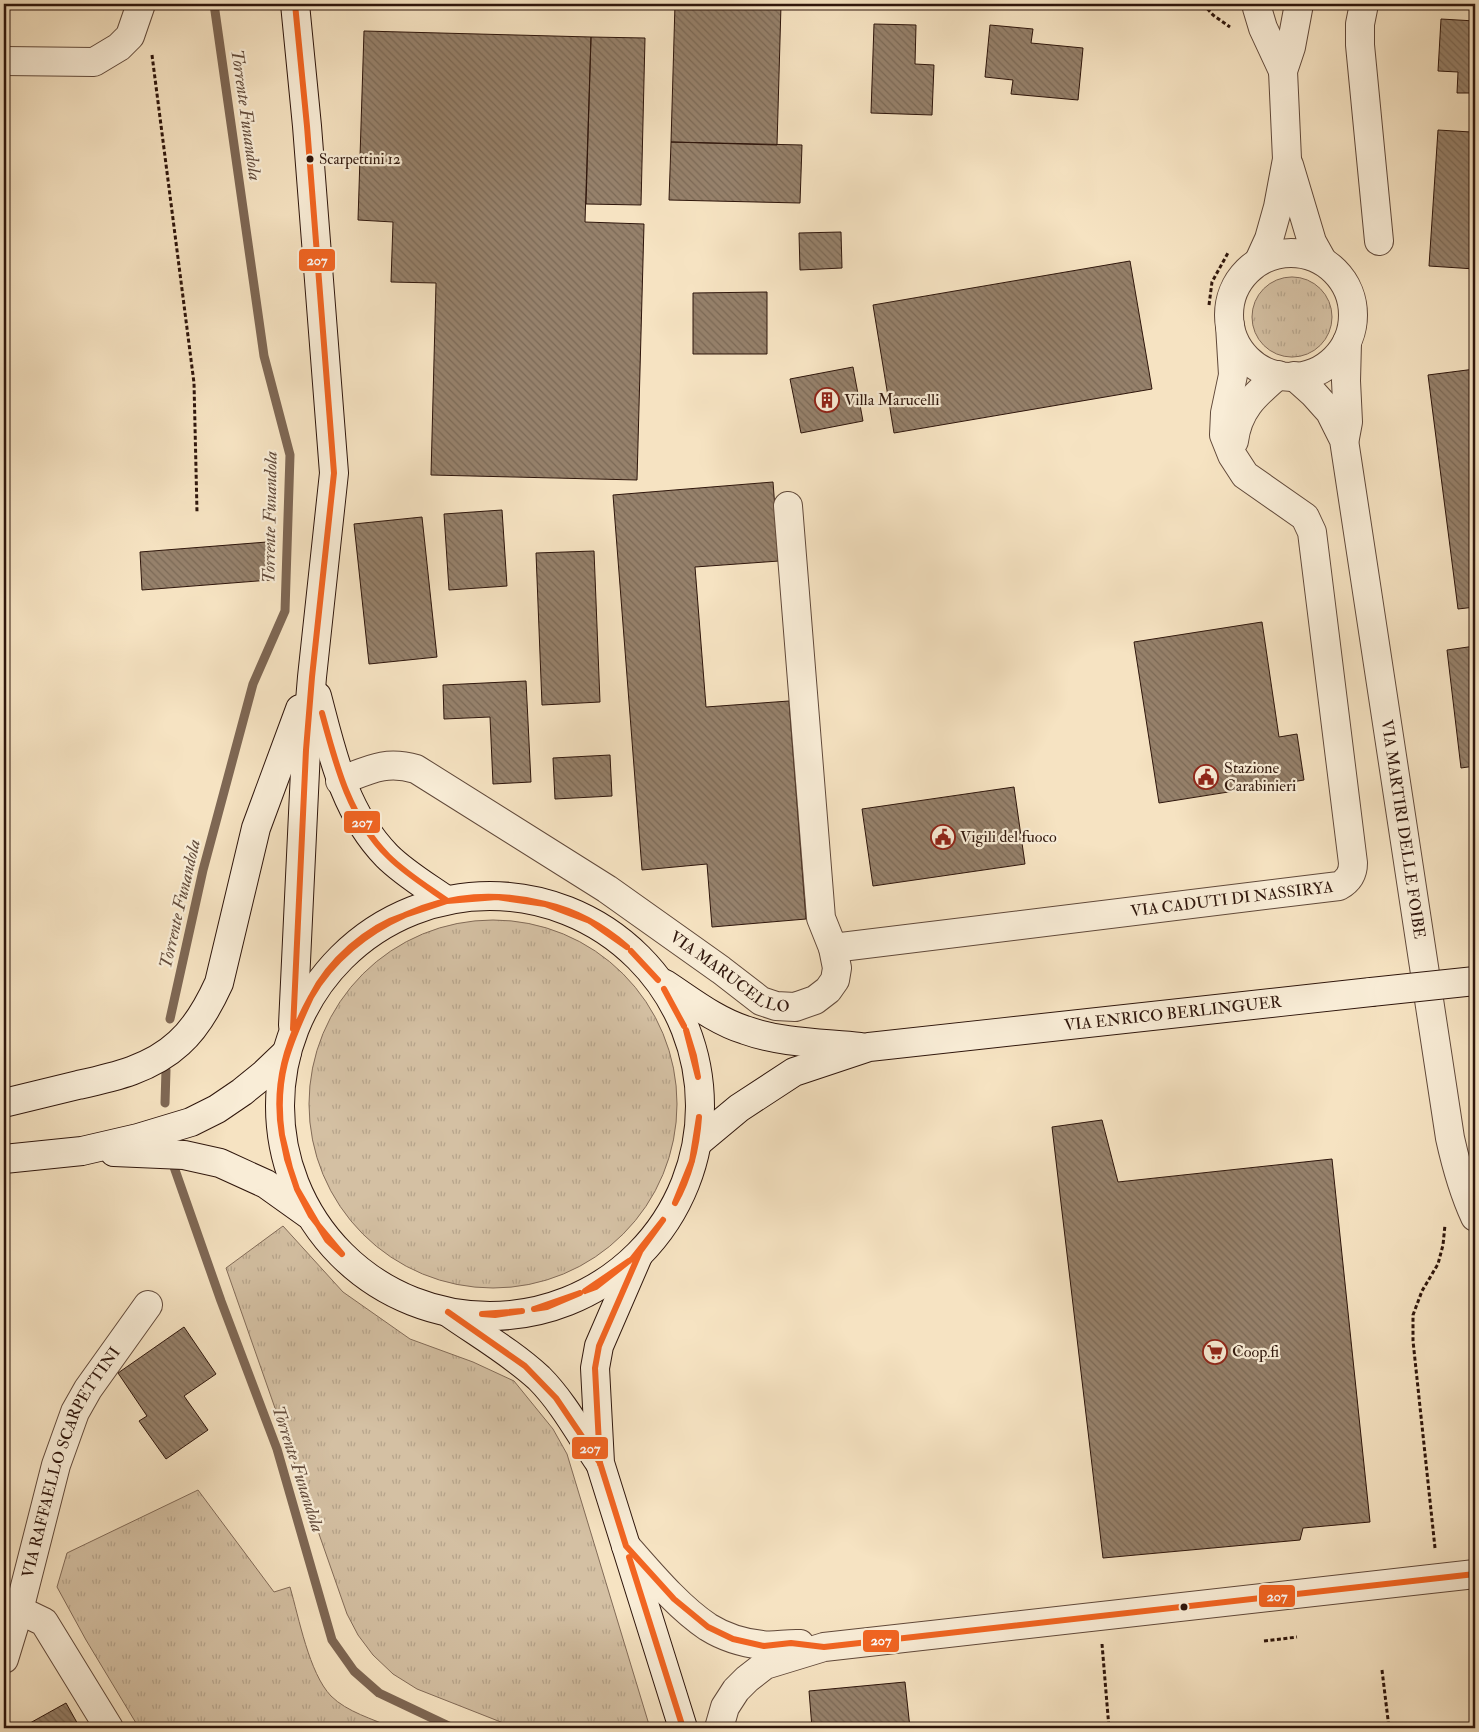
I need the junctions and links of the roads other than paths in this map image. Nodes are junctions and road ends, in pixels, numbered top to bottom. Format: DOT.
graph roads {
  1 [pos="141,4"];
  2 [pos="295,4"];
  3 [pos="1293,4"];
  4 [pos="1300,4"];
  5 [pos="1364,4"];
  6 [pos="1252,6"];
  7 [pos="4,61"];
  8 [pos="1283,71"];
  9 [pos="1287,159"];
  10 [pos="1379,241"];
  11 [pos="1322,260"];
  12 [pos="1259,261"];
  13 [pos="1230,325"];
  14 [pos="1347,342"];
  15 [pos="1286,376"];
  16 [pos="1344,440"];
  17 [pos="1232,455"];
  18 [pos="788,506"];
  19 [pos="312,677"];
  20 [pos="340,781"];
  21 [pos="446,900"];
  22 [pos="833,948"];
  23 [pos="658,979"];
  24 [pos="1475,981"];
  25 [pos="290,1041"];
  26 [pos="869,1048"];
  27 [pos="4,1103"];
  28 [pos="697,1143"];
  29 [pos="82,1151"];
  30 [pos="4,1159"];
  31 [pos="311,1216"];
  32 [pos="1475,1217"];
  33 [pos="640,1252"];
  34 [pos="148,1305"];
  35 [pos="448,1312"];
  36 [pos="600,1463"];
  37 [pos="626,1546"];
  38 [pos="1475,1574"];
  39 [pos="19,1610"];
  40 [pos="824,1647"];
  41 [pos="4,1659"];
  42 [pos="109,1728"];
  43 [pos="683,1728"];
  44 [pos="719,1728"];
  1 -- 7 [label="street"];
  2 -- 19 [label="street"];
  3 -- 6 [label="street"];
  4 -- 8 [label="street"];
  5 -- 10 [label="street"];
  6 -- 8 [label="street"];
  8 -- 9 [label="street"];
  9 -- 11 [label="street"];
  9 -- 12 [label="street"];
  11 -- 12 [label="street"];
  11 -- 14 [label="street"];
  12 -- 13 [label="street"];
  13 -- 15 [label="street"];
  13 -- 17 [label="street, VIA CADUTI DI NASSIRYA"];
  14 -- 15 [label="street"];
  14 -- 16 [label="street, VIA MARTIRI DELLE FOIBE"];
  15 -- 16 [label="street, VIA MARTIRI DELLE FOIBE"];
  15 -- 17 [label="street"];
  16 -- 32 [label="street, VIA MARTIRI DELLE FOIBE"];
  17 -- 22 [label="street, VIA CADUTI DI NASSIRYA"];
  18 -- 22 [label="street, VIA MARUCELLO"];
  19 -- 20 [label="street"];
  19 -- 25 [label="street"];
  19 -- 27 [label="street"];
  20 -- 21 [label="street"];
  20 -- 22 [label="street, VIA MARUCELLO"];
  21 -- 23 [label="street, VIA ENRICO BERLINGUER"];
  21 -- 25 [label="street, VIA ENRICO BERLINGUER"];
  23 -- 26 [label="street, VIA ENRICO BERLINGUER"];
  23 -- 28 [label="street, VIA ENRICO BERLINGUER"];
  24 -- 26 [label="street, VIA ENRICO BERLINGUER, bridge"];
  25 -- 29 [label="street, VIA ENRICO BERLINGUER"];
  25 -- 31 [label="street, VIA ENRICO BERLINGUER"];
  26 -- 28 [label="street, VIA ENRICO BERLINGUER"];
  28 -- 33 [label="street, VIA ENRICO BERLINGUER"];
  29 -- 30 [label="street, VIA ENRICO BERLINGUER"];
  29 -- 31 [label="street, VIA ENRICO BERLINGUER"];
  31 -- 35 [label="street, VIA ENRICO BERLINGUER"];
  33 -- 35 [label="street, VIA ENRICO BERLINGUER"];
  33 -- 36 [label="street"];
  34 -- 39 [label="street, VIA RAFFAELLO SCARPETTINI"];
  35 -- 36 [label="street"];
  36 -- 37 [label="street"];
  37 -- 40 [label="street"];
  37 -- 43 [label="street"];
  38 -- 40 [label="street"];
  39 -- 41 [label="street, VIA RAFFAELLO SCARPETTINI"];
  39 -- 42 [label="street"];
  40 -- 44 [label="street"];
}
